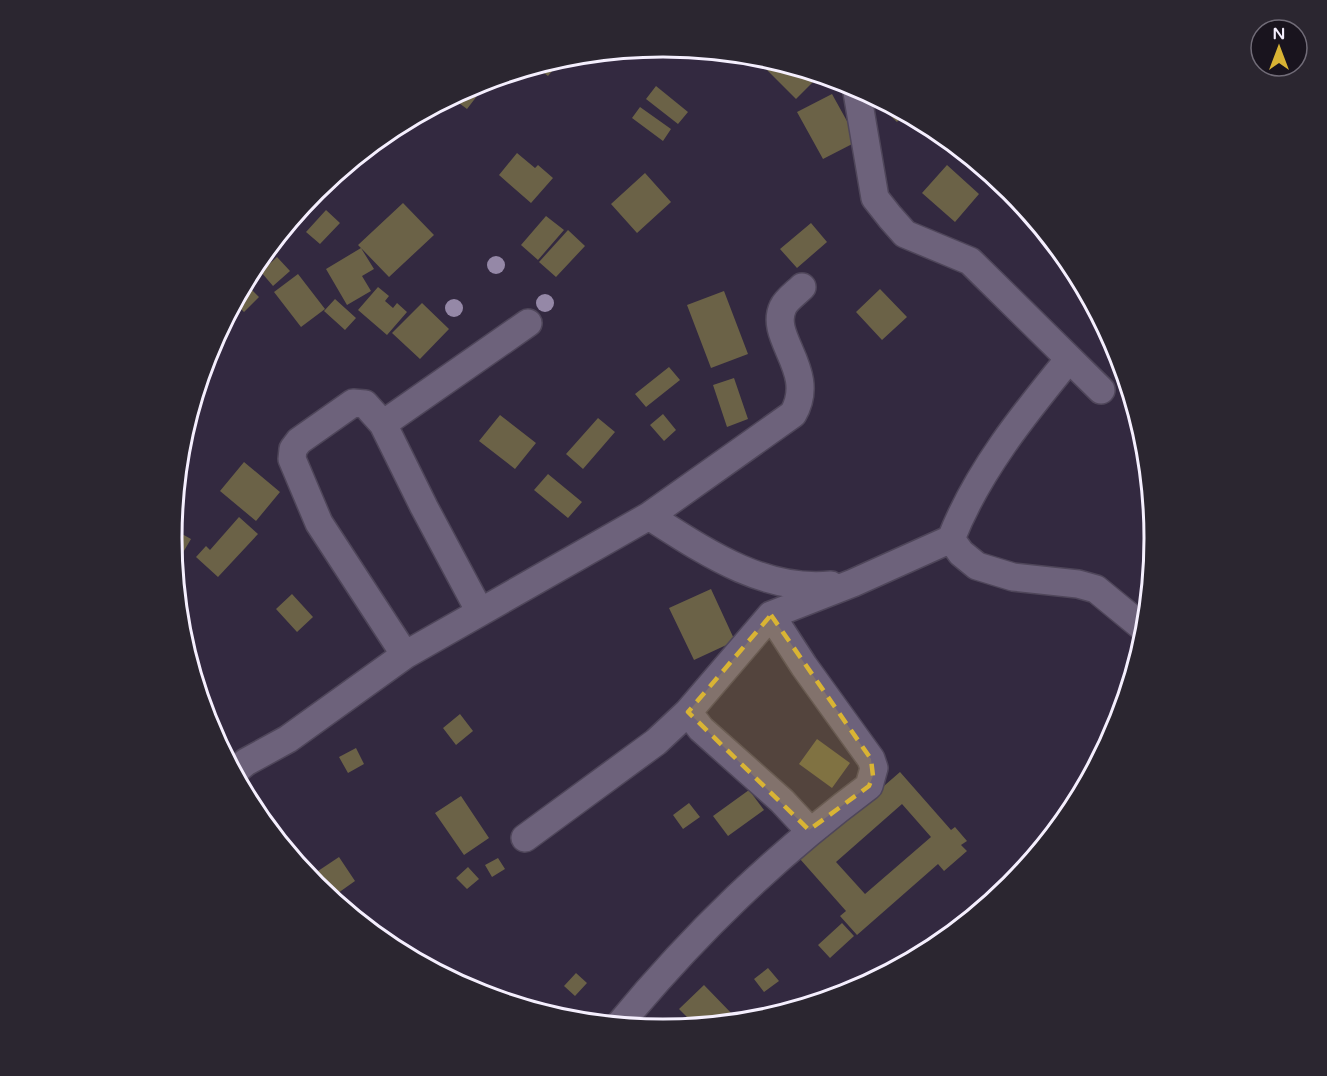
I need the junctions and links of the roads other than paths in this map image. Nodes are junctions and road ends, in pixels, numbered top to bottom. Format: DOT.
graph roads {
  1 [pos="858,99"];
  2 [pos="802,287"];
  3 [pos="528,323"];
  4 [pos="1069,359"];
  5 [pos="1101,390"];
  6 [pos="383,424"];
  7 [pos="649,516"];
  8 [pos="951,539"];
  9 [pos="853,583"];
  10 [pos="480,612"];
  11 [pos="771,615"];
  12 [pos="1137,622"];
  13 [pos="405,655"];
  14 [pos="688,712"];
  15 [pos="241,768"];
  16 [pos="809,830"];
  17 [pos="525,838"];
  18 [pos="626,1017"];
  1 -- 4 [label="street"];
  2 -- 7 [label="street"];
  3 -- 6 [label="street"];
  4 -- 5 [label="street"];
  4 -- 8 [label="street"];
  6 -- 10 [label="street"];
  6 -- 13 [label="street"];
  7 -- 9 [label="street"];
  7 -- 10 [label="street"];
  8 -- 9 [label="street"];
  8 -- 12 [label="street"];
  9 -- 11 [label="street"];
  10 -- 13 [label="street"];
  11 -- 14 [label="street"];
  11 -- 16 [label="street"];
  13 -- 15 [label="street"];
  14 -- 16 [label="street"];
  14 -- 17 [label="street"];
  16 -- 18 [label="street"];
}
